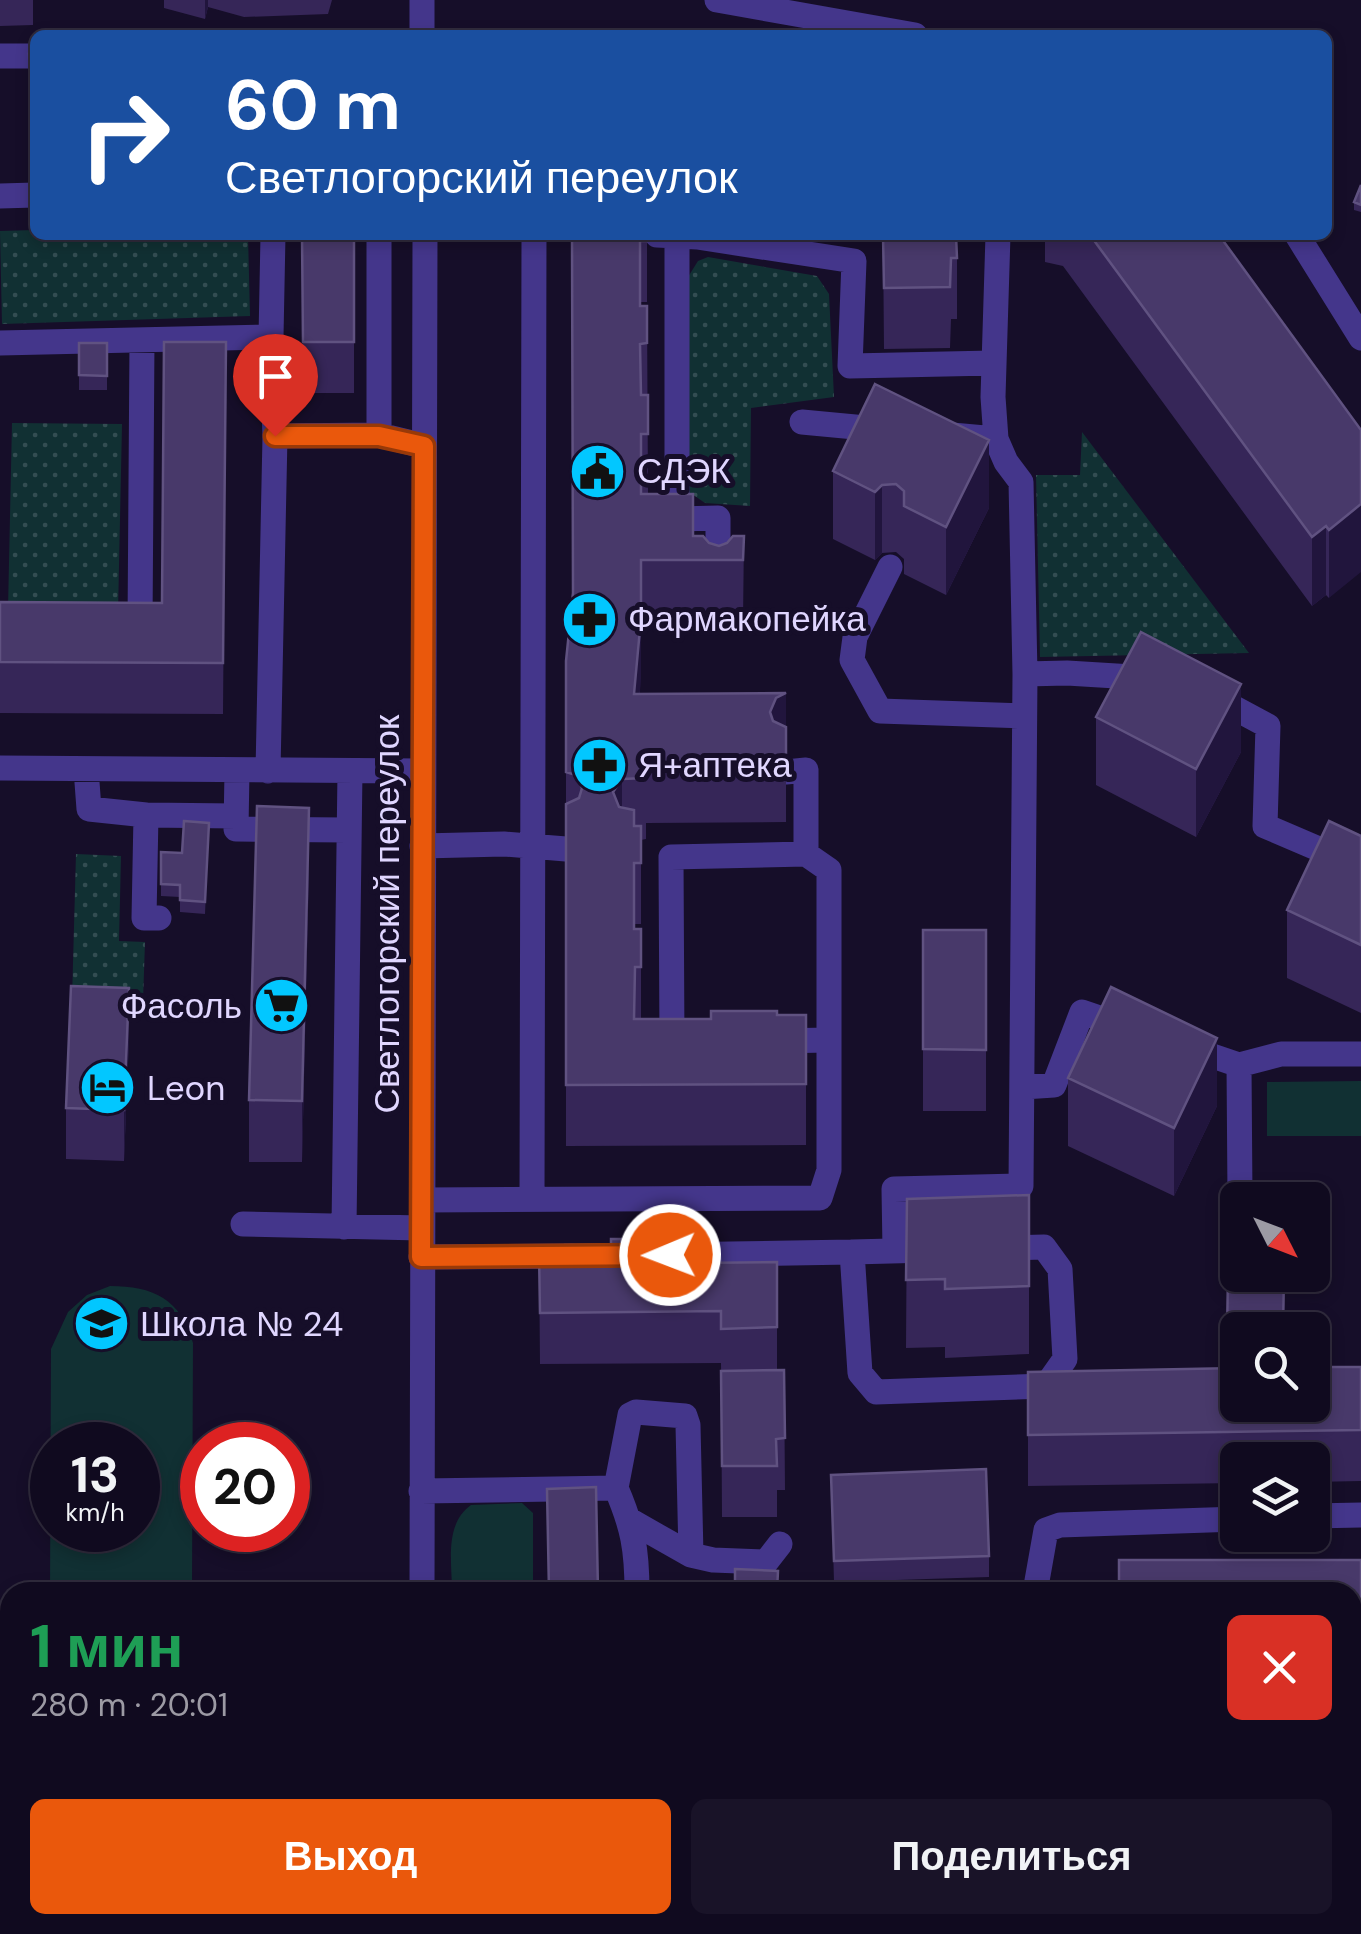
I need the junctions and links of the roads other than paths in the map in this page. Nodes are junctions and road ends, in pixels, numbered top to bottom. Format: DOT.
graph roads {
  1 [pos="422,0"];
  2 [pos="718,0"];
  3 [pos="422,30"];
  4 [pos="887,30"];
  5 [pos="0,56"];
  6 [pos="30,56"];
  7 [pos="30,195"];
  8 [pos="0,196"];
  9 [pos="272,240"];
  10 [pos="379,240"];
  11 [pos="425,240"];
  12 [pos="534,240"];
  13 [pos="667,240"];
  14 [pos="717,240"];
  15 [pos="998,240"];
  16 [pos="1300,240"];
  17 [pos="271,336"];
  18 [pos="1361,338"];
  19 [pos="142,340"];
  20 [pos="0,343"];
  21 [pos="994,364"];
  22 [pos="802,422"];
  23 [pos="275,436"];
  24 [pos="379,436"];
  25 [pos="996,439"];
  26 [pos="424,446"];
  27 [pos="890,567"];
  28 [pos="718,591"];
  29 [pos="100,627"];
  30 [pos="1024,674"];
  31 [pos="1024,716"];
  32 [pos="0,768"];
  33 [pos="86,769"];
  34 [pos="237,771"];
  35 [pos="350,771"];
  36 [pos="422,771"];
  37 [pos="268,772"];
  38 [pos="786,772"];
  39 [pos="146,815"];
  40 [pos="236,816"];
  41 [pos="348,830"];
  42 [pos="422,846"];
  43 [pos="534,848"];
  44 [pos="566,849"];
  45 [pos="806,854"];
  46 [pos="643,856"];
  47 [pos="671,857"];
  48 [pos="1361,866"];
  49 [pos="158,918"];
  50 [pos="829,1040"];
  51 [pos="750,1042"];
  52 [pos="711,1043"];
  53 [pos="1361,1054"];
  54 [pos="1239,1066"];
  55 [pos="1023,1086"];
  56 [pos="1240,1182"];
  57 [pos="532,1198"];
  58 [pos="422,1200"];
  59 [pos="242,1224"];
  60 [pos="344,1227"];
  61 [pos="421,1228"];
  62 [pos="895,1250"];
  63 [pos="852,1252"];
  64 [pos="642,1255"];
  65 [pos="604,1256"];
  66 [pos="421,1257"];
  67 [pos="616,1488"];
  68 [pos="421,1491"];
  69 [pos="1361,1515"];
  70 [pos="1330,1516"];
  71 [pos="1220,1520"];
  72 [pos="630,1521"];
  73 [pos="780,1544"];
  74 [pos="691,1555"];
  75 [pos="422,1582"];
  76 [pos="637,1582"];
  77 [pos="1036,1582"];
  1 -- 3 [label="street"];
  2 -- 4 [label="street"];
  5 -- 6 [label="street"];
  7 -- 8 [label="street"];
  9 -- 17 [label="street"];
  10 -- 24 [label="street"];
  11 -- 26 [label="street, Светлогорский переулок"];
  12 -- 43 [label="street"];
  13 -- 28 [label="street"];
  14 -- 21 [label="street"];
  15 -- 21 [label="street"];
  16 -- 18 [label="street"];
  17 -- 19 [label="street"];
  17 -- 23 [label="street"];
  19 -- 20 [label="street"];
  19 -- 29 [label="street"];
  21 -- 25 [label="street"];
  22 -- 25 [label="street"];
  23 -- 24 [label="street"];
  23 -- 37 [label="street"];
  24 -- 26 [label="street"];
  25 -- 30 [label="street"];
  26 -- 36 [label="street, Светлогорский переулок"];
  27 -- 31 [label="street"];
  30 -- 31 [label="street"];
  30 -- 48 [label="street"];
  31 -- 55 [label="street"];
  32 -- 33 [label="street"];
  33 -- 34 [label="street"];
  33 -- 39 [label="street"];
  34 -- 37 [label="street"];
  34 -- 40 [label="street"];
  35 -- 36 [label="street"];
  35 -- 37 [label="street"];
  35 -- 41 [label="street"];
  36 -- 42 [label="street, Светлогорский переулок"];
  38 -- 45 [label="street"];
  39 -- 40 [label="street"];
  39 -- 49 [label="street"];
  40 -- 41 [label="street"];
  41 -- 60 [label="street"];
  42 -- 43 [label="street"];
  42 -- 58 [label="street, Светлогорский переулок"];
  43 -- 44 [label="street"];
  43 -- 57 [label="street"];
  45 -- 47 [label="street"];
  45 -- 50 [label="street"];
  46 -- 47 [label="street"];
  47 -- 52 [label="street"];
  50 -- 51 [label="street"];
  50 -- 57 [label="street"];
  53 -- 54 [label="street"];
  54 -- 55 [label="street"];
  54 -- 56 [label="street"];
  55 -- 62 [label="street"];
  57 -- 58 [label="street"];
  58 -- 61 [label="street, Светлогорский переулок"];
  59 -- 60 [label="street"];
  60 -- 61 [label="street"];
  61 -- 66 [label="street, Светлогорский переулок"];
  62 -- 63 [label="street"];
  62 -- 63 [label="street"];
  63 -- 64 [label="street"];
  65 -- 66 [label="street"];
  66 -- 68 [label="street, Светлогорский переулок"];
  67 -- 68 [label="street"];
  67 -- 72 [label="street"];
  67 -- 74 [label="street"];
  68 -- 75 [label="street, Светлогорский переулок"];
  69 -- 70 [label="street"];
  71 -- 77 [label="street"];
  72 -- 74 [label="street"];
  72 -- 76 [label="street"];
  73 -- 74 [label="street"];
}
